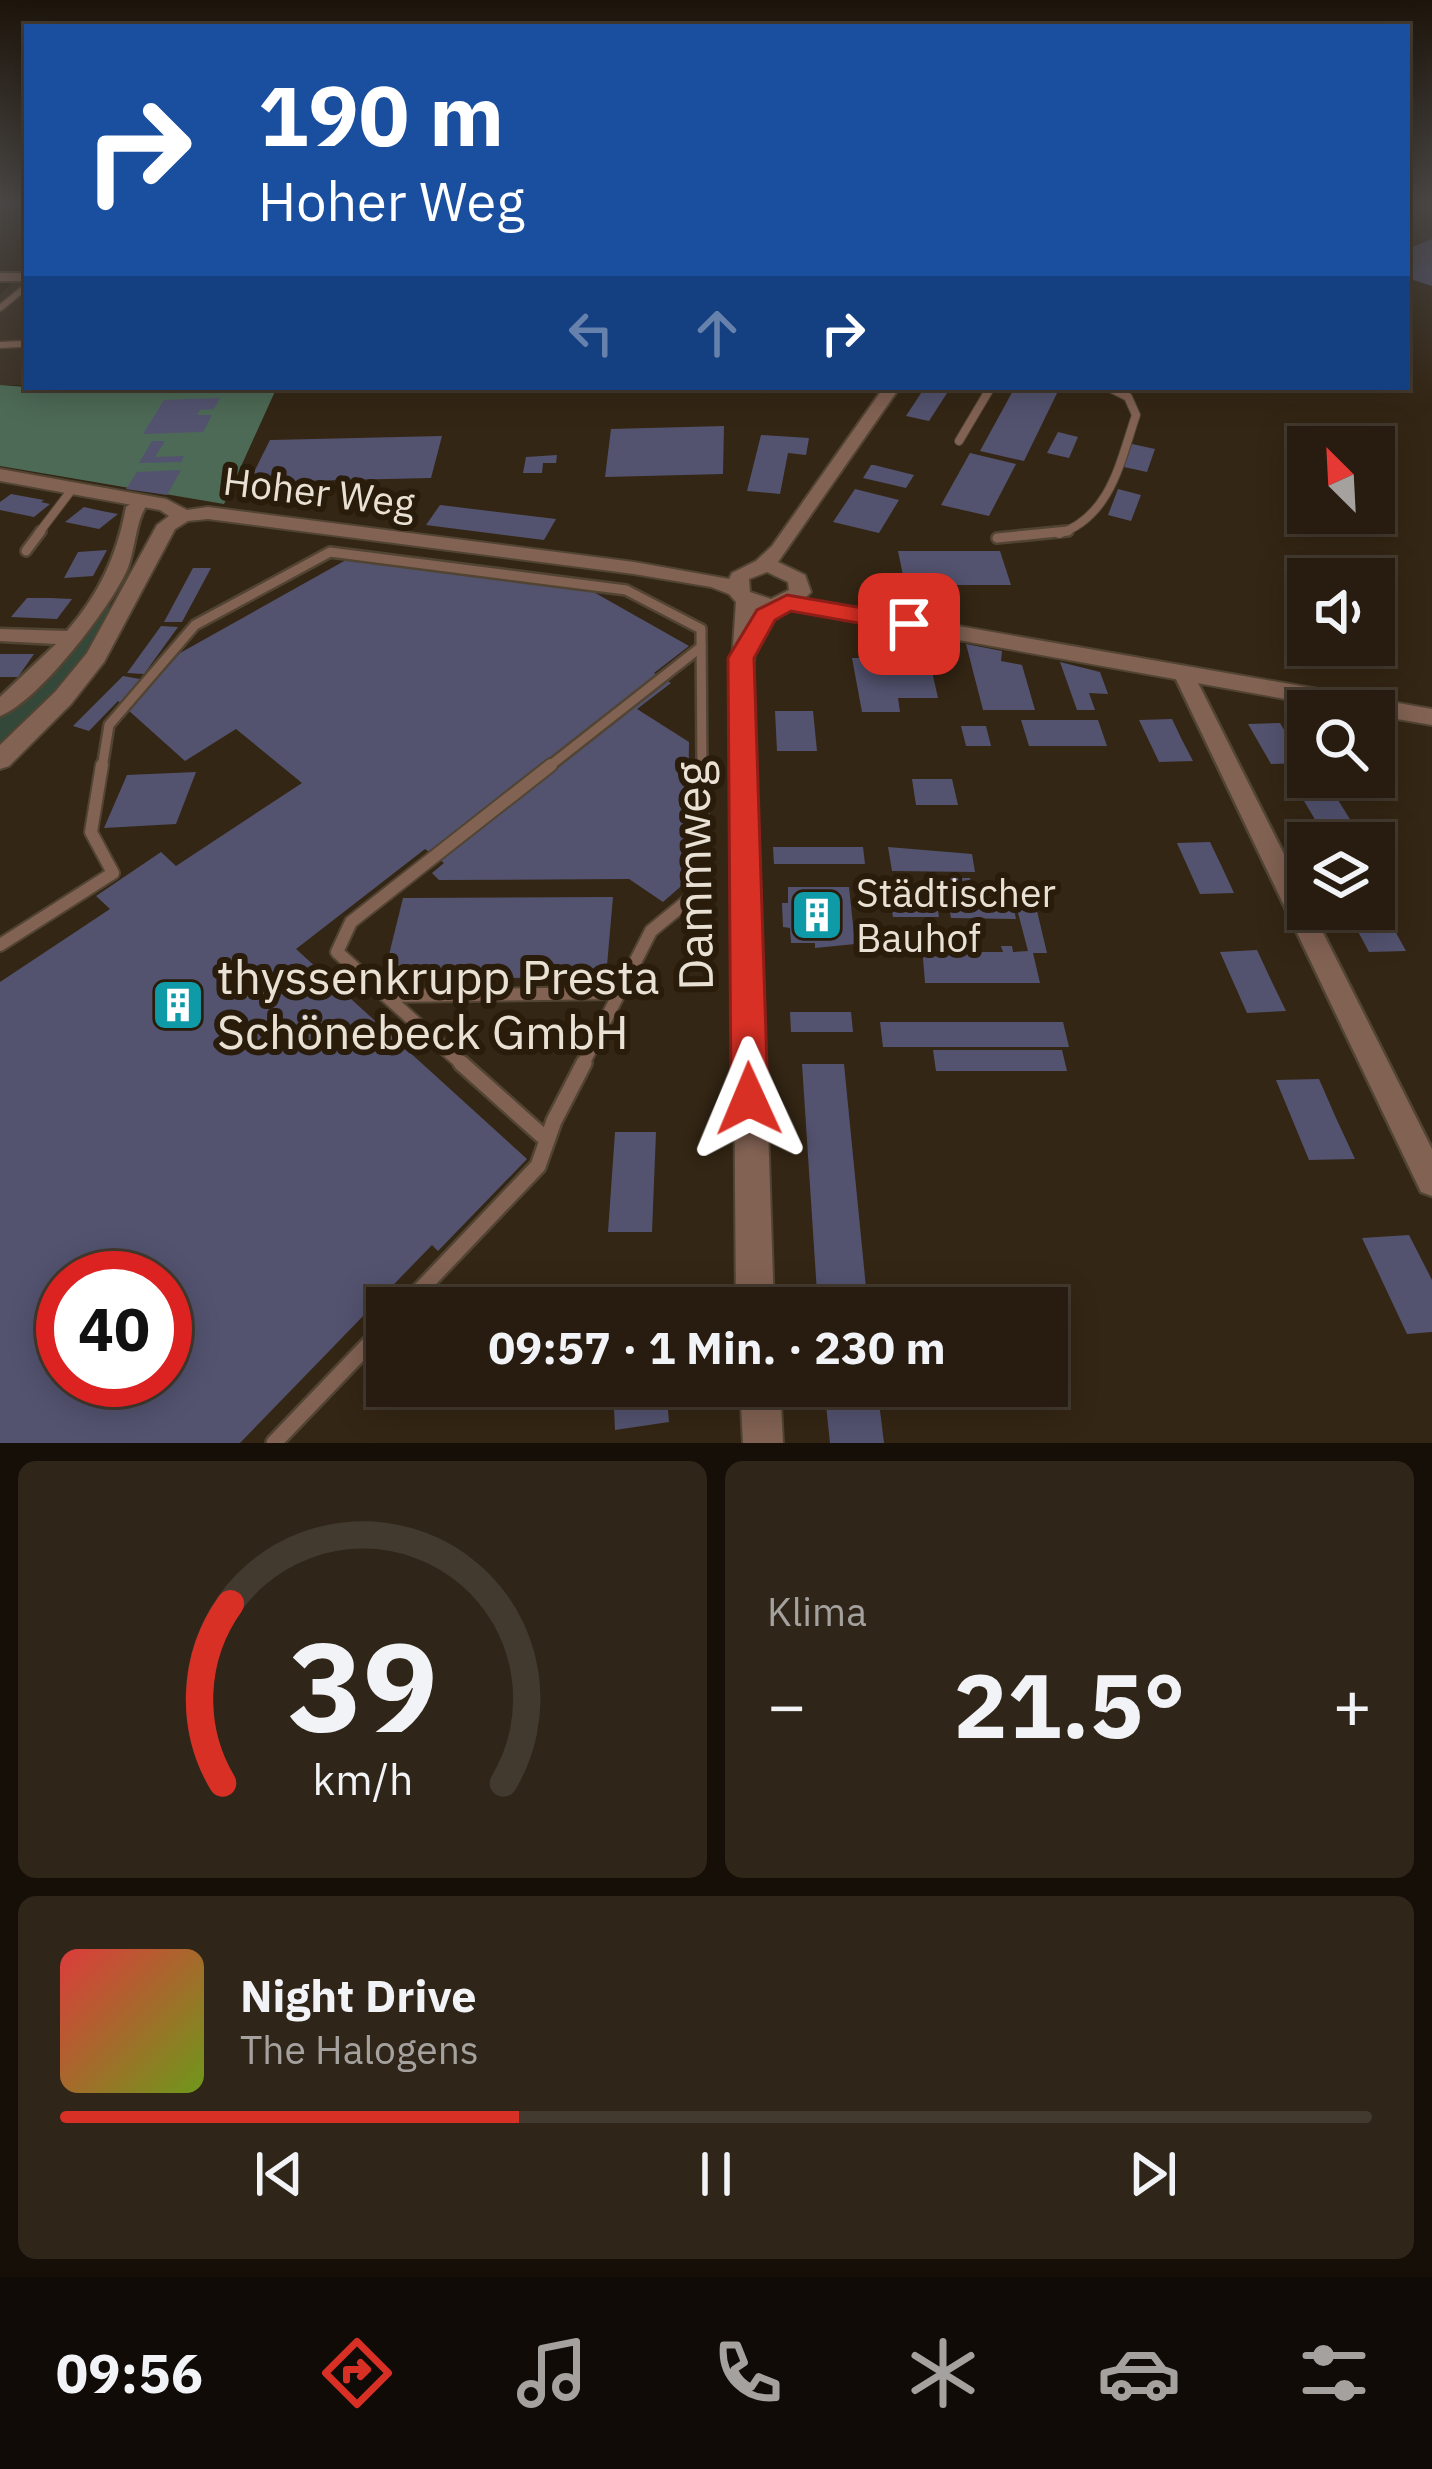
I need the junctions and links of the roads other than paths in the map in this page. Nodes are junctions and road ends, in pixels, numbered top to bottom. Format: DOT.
graph roads {
  1 [pos="24,284"];
  2 [pos="0,308"];
  3 [pos="0,344"];
  4 [pos="20,344"];
  5 [pos="890,390"];
  6 [pos="989,390"];
  7 [pos="1114,390"];
  8 [pos="959,441"];
  9 [pos="0,475"];
  10 [pos="74,488"];
  11 [pos="142,501"];
  12 [pos="183,516"];
  13 [pos="796,522"];
  14 [pos="997,538"];
  15 [pos="26,551"];
  16 [pos="748,582"];
  17 [pos="789,592"];
  18 [pos="0,635"];
  19 [pos="73,638"];
  20 [pos="700,647"];
  21 [pos="741,658"];
  22 [pos="1183,673"];
  23 [pos="0,709"];
  24 [pos="1432,717"];
  25 [pos="0,760"];
  26 [pos="0,945"];
  27 [pos="620,993"];
  28 [pos="386,996"];
  29 [pos="548,1140"];
  30 [pos="1432,1181"];
  31 [pos="424,1287"];
  32 [pos="755,1287"];
  33 [pos="366,1347"];
  34 [pos="761,1407"];
  35 [pos="274,1443"];
  36 [pos="763,1443"];
  1 -- 2 [label="lane"];
  3 -- 4 [label="lane"];
  5 -- 13 [label="street"];
  6 -- 8 [label="lane"];
  7 -- 14 [label="lane"];
  9 -- 10 [label="street, Hoher Weg"];
  10 -- 11 [label="street, Hoher Weg"];
  10 -- 15 [label="lane"];
  11 -- 12 [label="street, Hoher Weg"];
  11 -- 19 [label="street"];
  12 -- 16 [label="street, Hoher Weg"];
  12 -- 25 [label="street"];
  13 -- 16 [label="street"];
  13 -- 17 [label="street"];
  16 -- 17 [label="street"];
  16 -- 17 [label="street"];
  16 -- 21 [label="street, Dammweg"];
  17 -- 21 [label="street"];
  17 -- 22 [label="street"];
  18 -- 19 [label="street"];
  19 -- 23 [label="street"];
  20 -- 26 [label="lane"];
  20 -- 27 [label="lane"];
  20 -- 28 [label="lane"];
  21 -- 32 [label="street, Dammweg"];
  22 -- 24 [label="street"];
  22 -- 30 [label="street"];
  27 -- 28 [label="lane"];
  27 -- 29 [label="lane"];
  28 -- 29 [label="lane"];
  29 -- 31 [label="lane"];
  33 -- 35 [label="lane"];
  34 -- 36 [label="street"];
}
